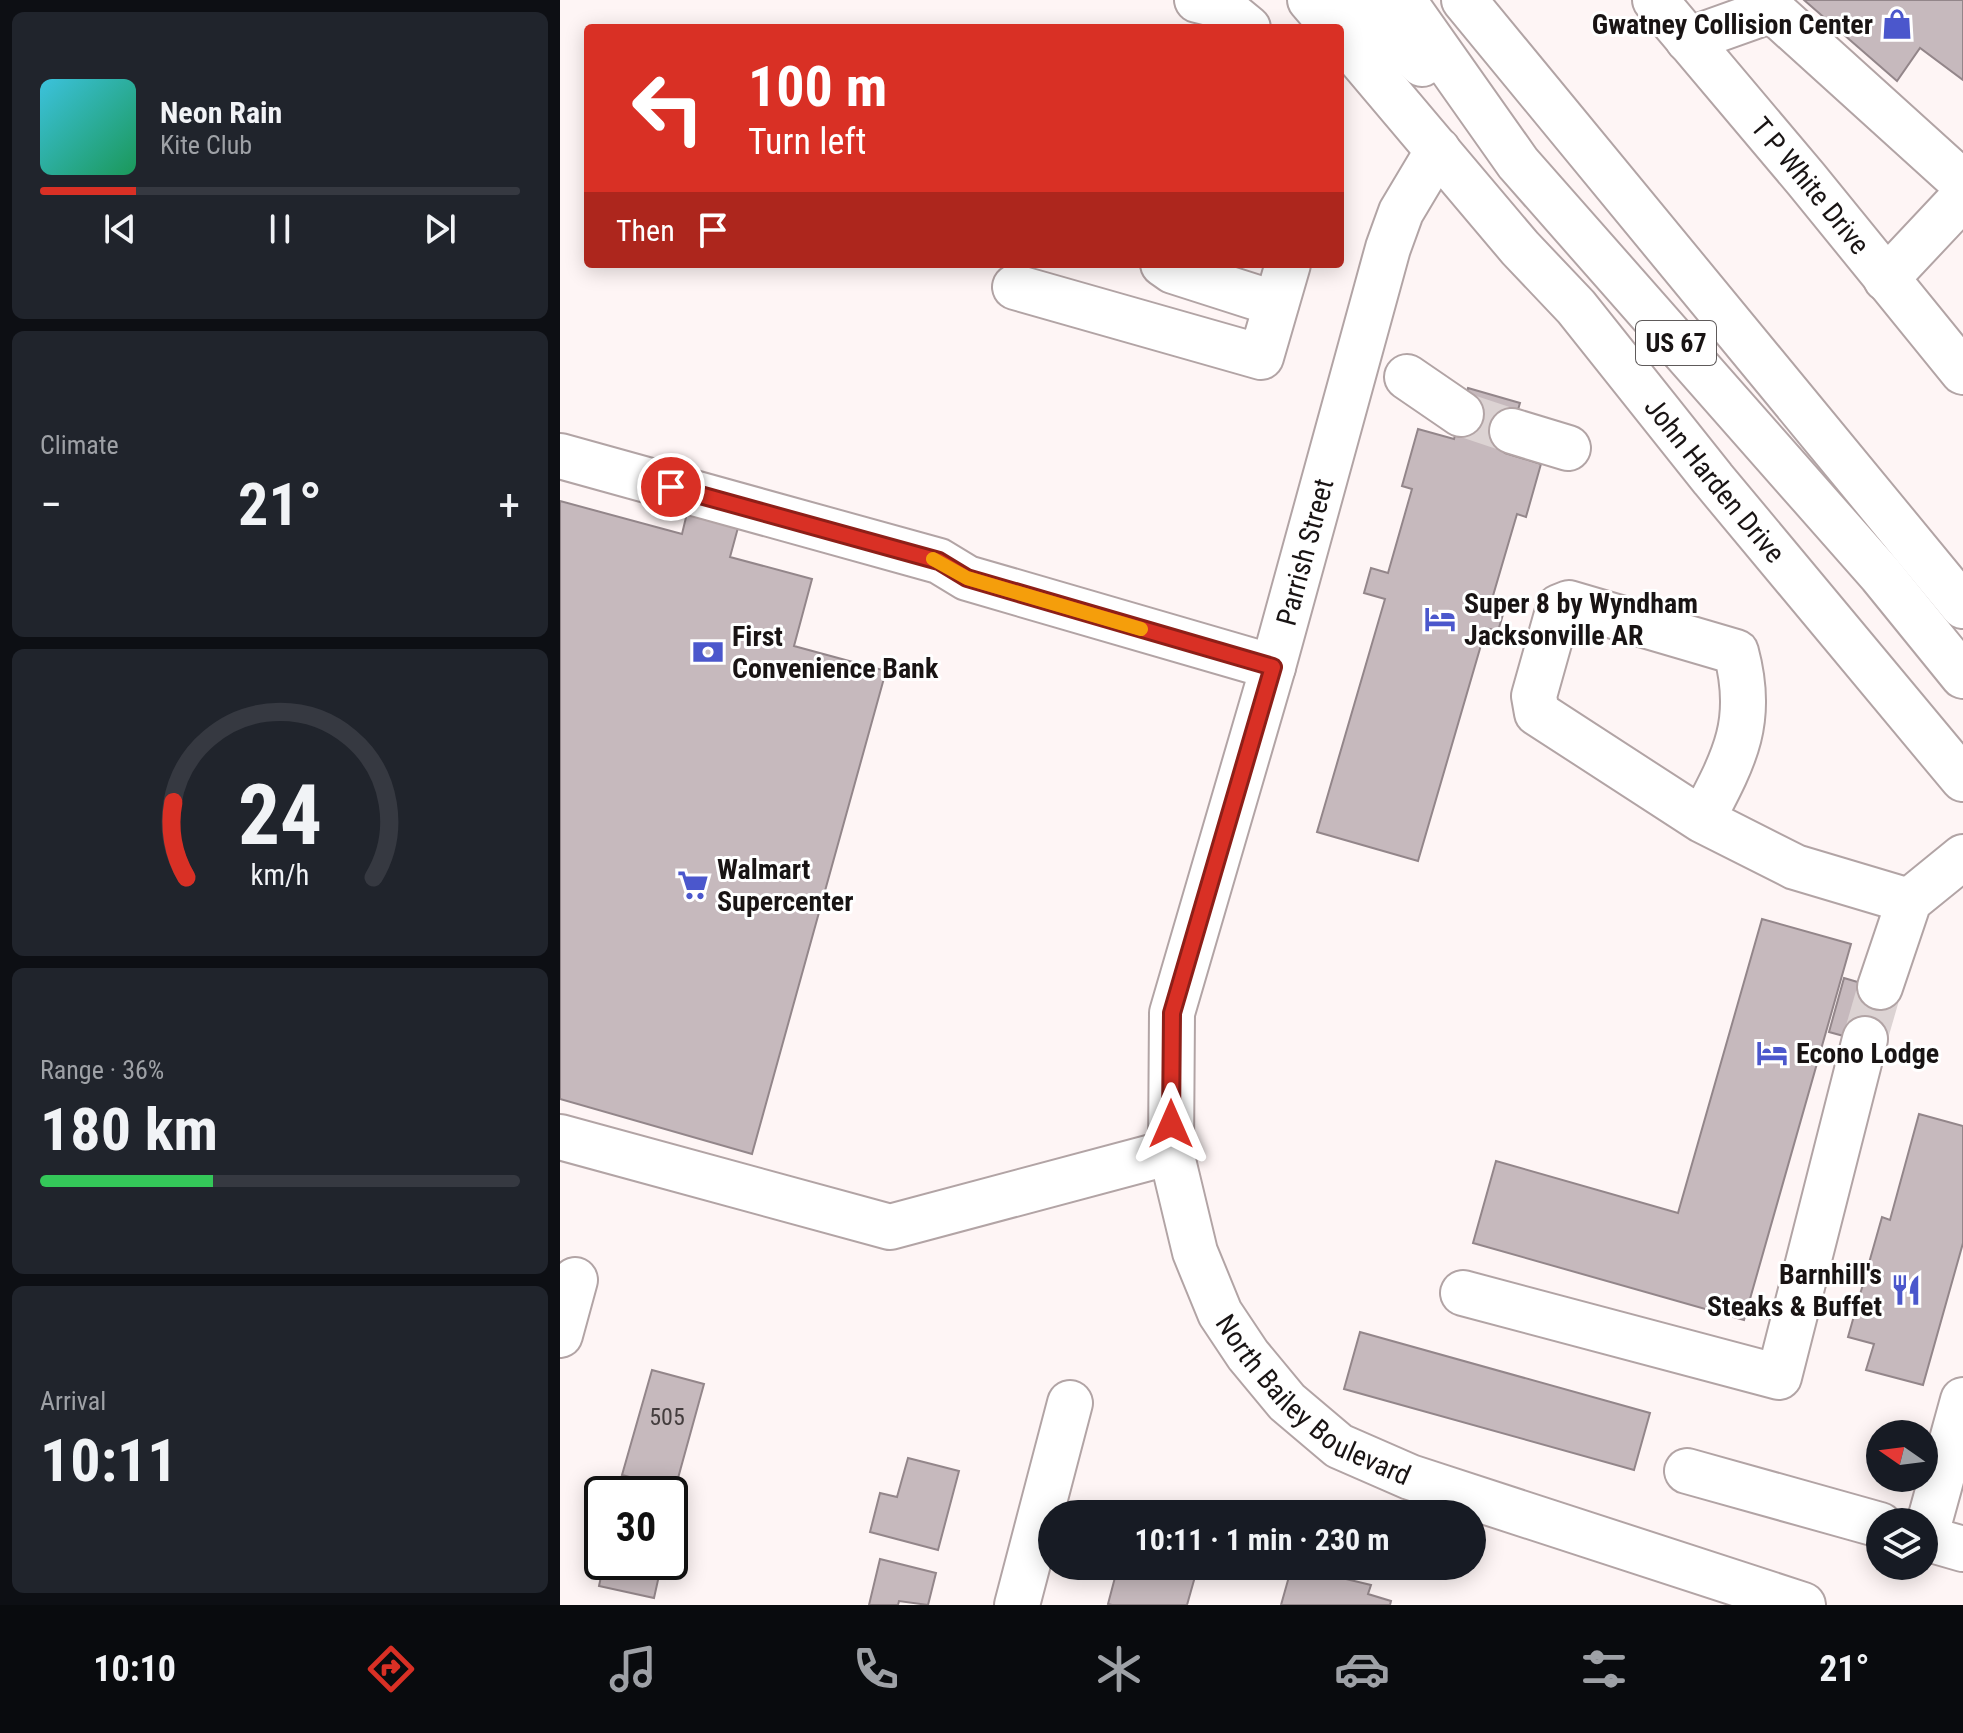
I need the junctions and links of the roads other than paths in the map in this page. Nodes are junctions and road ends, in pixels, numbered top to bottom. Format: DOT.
graph roads {
  1 [pos="1196,0"];
  2 [pos="1310,0"];
  3 [pos="1359,0"];
  4 [pos="1403,0"];
  5 [pos="1464,0"];
  6 [pos="1655,0"];
  7 [pos="1189,24"];
  8 [pos="1243,24"];
  9 [pos="1331,24"];
  10 [pos="1344,40"];
  11 [pos="1688,40"];
  12 [pos="1438,150"];
  13 [pos="1518,163"];
  14 [pos="1963,183"];
  15 [pos="1963,197"];
  16 [pos="1169,268"];
  17 [pos="1886,279"];
  18 [pos="1282,284"];
  19 [pos="1015,287"];
  20 [pos="1963,372"];
  21 [pos="1407,377"];
  22 [pos="1461,414"];
  23 [pos="1512,431"];
  24 [pos="1568,448"];
  25 [pos="560,456"];
  26 [pos="1963,606"];
  27 [pos="1273,667"];
  28 [pos="1963,676"];
  29 [pos="1963,779"];
  30 [pos="1702,820"];
  31 [pos="1963,857"];
  32 [pos="1909,901"];
  33 [pos="1880,987"];
  34 [pos="1865,1039"];
  35 [pos="560,1137"];
  36 [pos="1171,1152"];
  37 [pos="575,1280"];
  38 [pos="1463,1293"];
  39 [pos="560,1335"];
  40 [pos="1963,1400"];
  41 [pos="1070,1403"];
  42 [pos="1687,1471"];
  43 [pos="1932,1508"];
  44 [pos="1866,1521"];
  45 [pos="1938,1542"];
  46 [pos="1963,1549"];
  47 [pos="1017,1605"];
  48 [pos="1803,1605"];
  1 -- 7 [label="main road"];
  1 -- 8 [label="main road"];
  2 -- 9 [label="main road"];
  3 -- 13 [label="main road"];
  4 -- 13 [label="main road, US 67"];
  5 -- 26 [label="main road, US 67"];
  6 -- 11 [label="main road, T P White Drive"];
  10 -- 12 [label="main road, John Harden Drive"];
  11 -- 14 [label="main road"];
  11 -- 17 [label="main road, T P White Drive"];
  12 -- 27 [label="main road, Parrish Street"];
  12 -- 29 [label="main road, John Harden Drive"];
  13 -- 28 [label="main road, US 67"];
  15 -- 17 [label="main road"];
  16 -- 18 [label="main road"];
  17 -- 20 [label="main road, T P White Drive"];
  18 -- 19 [label="main road"];
  21 -- 22 [label="main road"];
  23 -- 24 [label="main road"];
  25 -- 27 [label="main road"];
  27 -- 36 [label="main road, Parrish Street"];
  30 -- 30 [label="main road"];
  30 -- 32 [label="main road"];
  31 -- 32 [label="main road"];
  32 -- 33 [label="main road"];
  34 -- 38 [label="main road"];
  35 -- 36 [label="main road"];
  36 -- 48 [label="main road, North Bailey Boulevard"];
  37 -- 39 [label="main road"];
  40 -- 43 [label="main road"];
  41 -- 47 [label="main road"];
  42 -- 44 [label="main road"];
  45 -- 46 [label="main road"];
}
